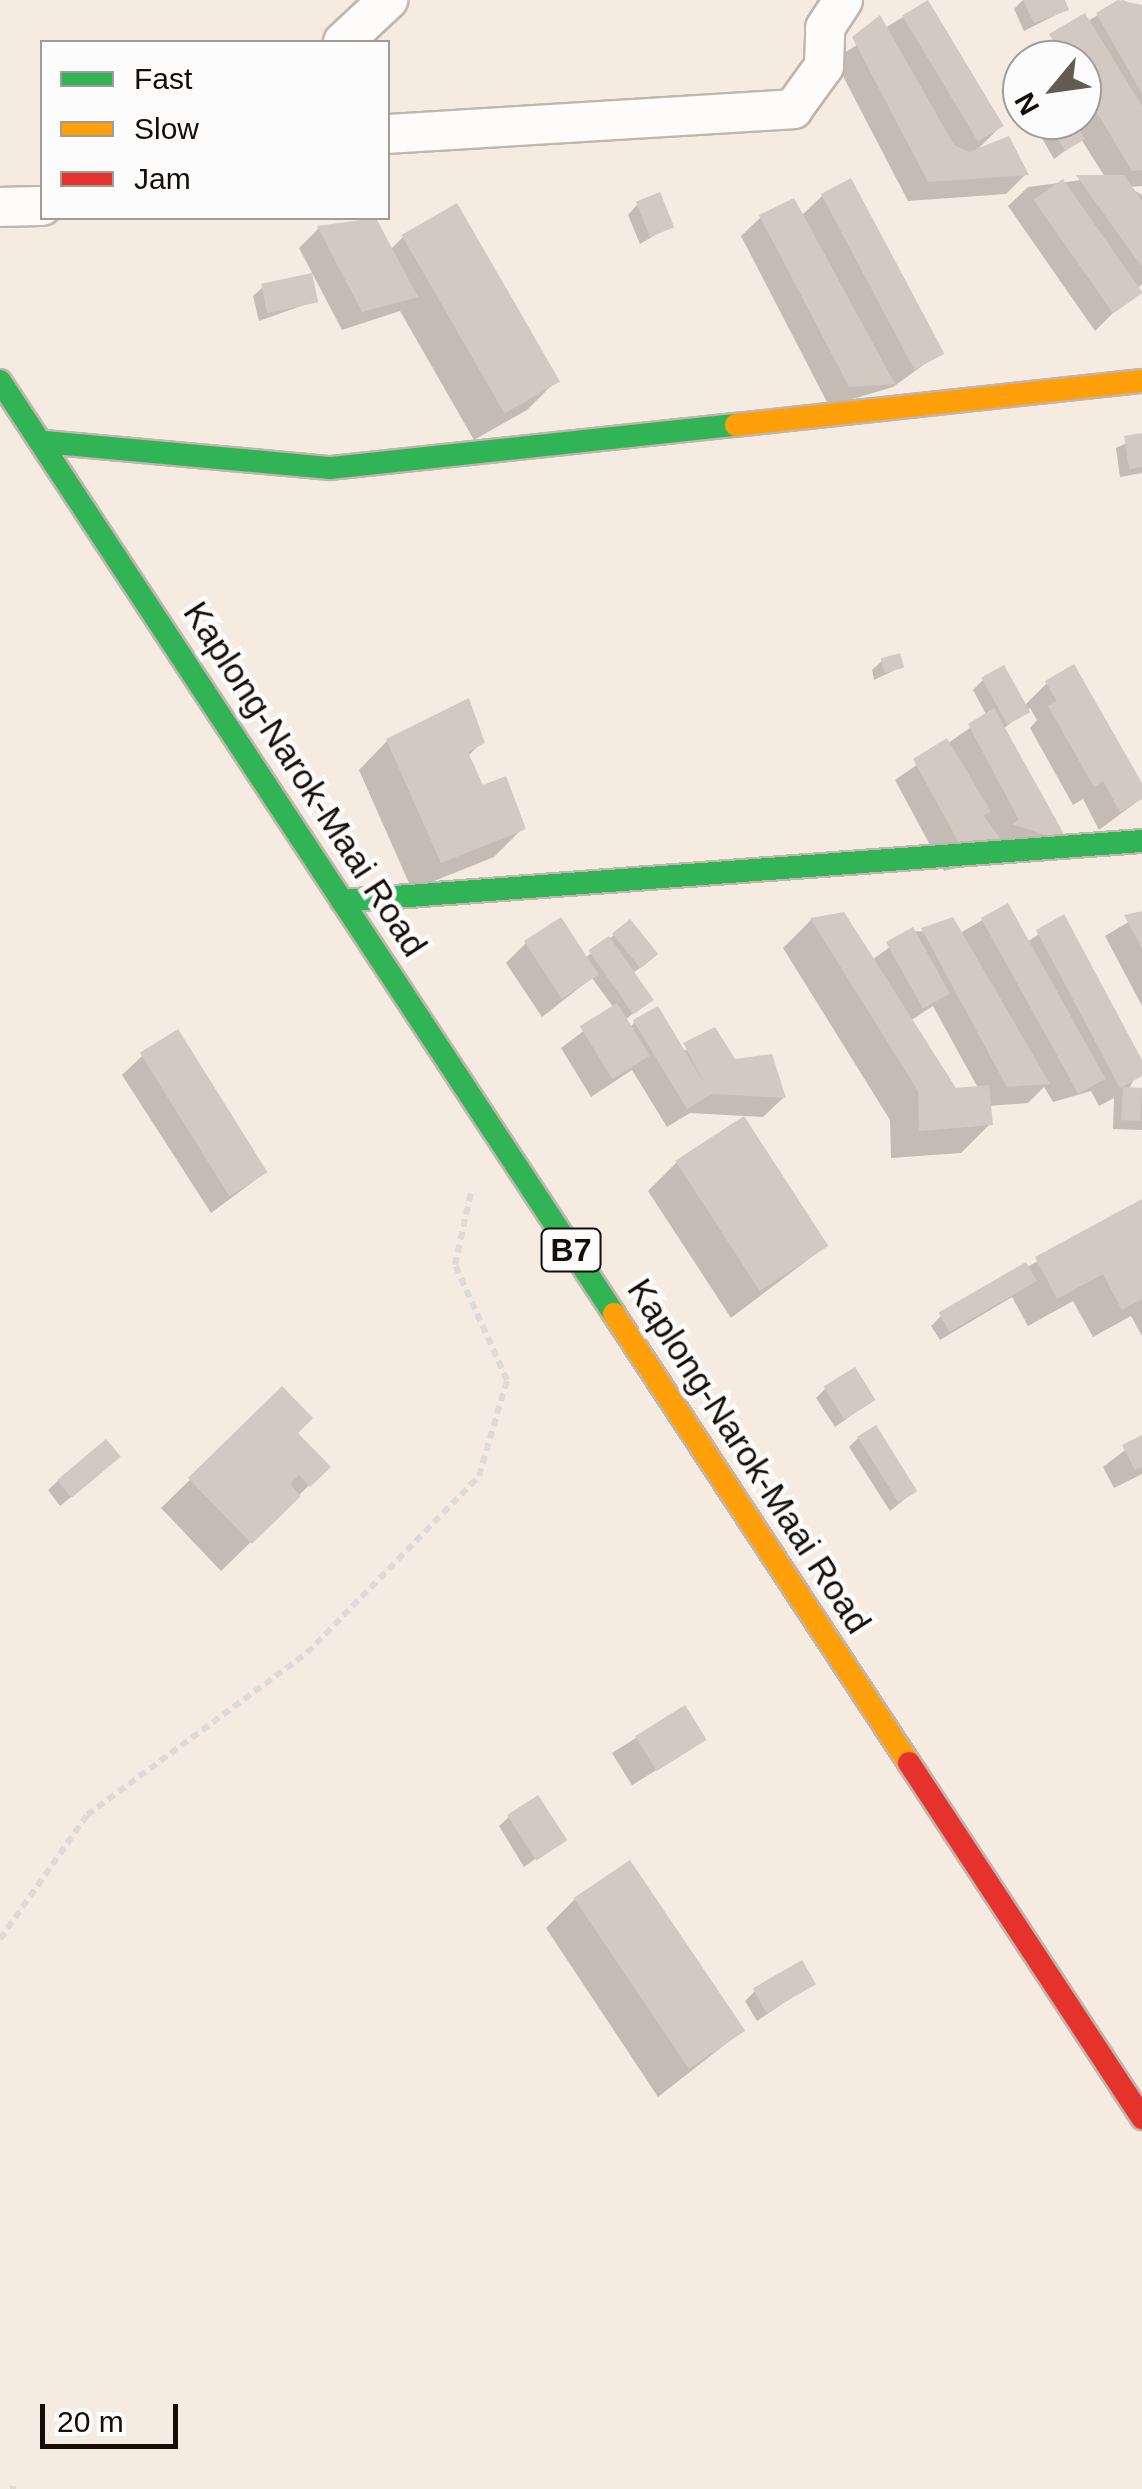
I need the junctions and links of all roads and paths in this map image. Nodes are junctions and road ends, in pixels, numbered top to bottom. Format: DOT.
graph roads {
  1 [pos="388,0"];
  2 [pos="842,0"];
  3 [pos="345,40"];
  4 [pos="390,134"];
  5 [pos="0,206"];
  6 [pos="40,206"];
  7 [pos="0,381"];
  8 [pos="1142,381"];
  9 [pos="44,442"];
  10 [pos="1142,842"];
  11 [pos="342,900"];
  12 [pos="492,1129"];
  13 [pos="0,1938"];
  14 [pos="1142,2118"];
  1 -- 3 [label="street"];
  2 -- 4 [label="street"];
  5 -- 6 [label="street"];
  7 -- 9 [label="main road, Kaplong-Narok-Maai Road / B7"];
  8 -- 9 [label="main road"];
  9 -- 11 [label="main road, Kaplong-Narok-Maai Road / B7"];
  10 -- 11 [label="main road"];
  11 -- 12 [label="main road, Kaplong-Narok-Maai Road / B7"];
  12 -- 13 [label="path"];
  12 -- 14 [label="main road, Kaplong-Narok-Maai Road / B7"];
}
